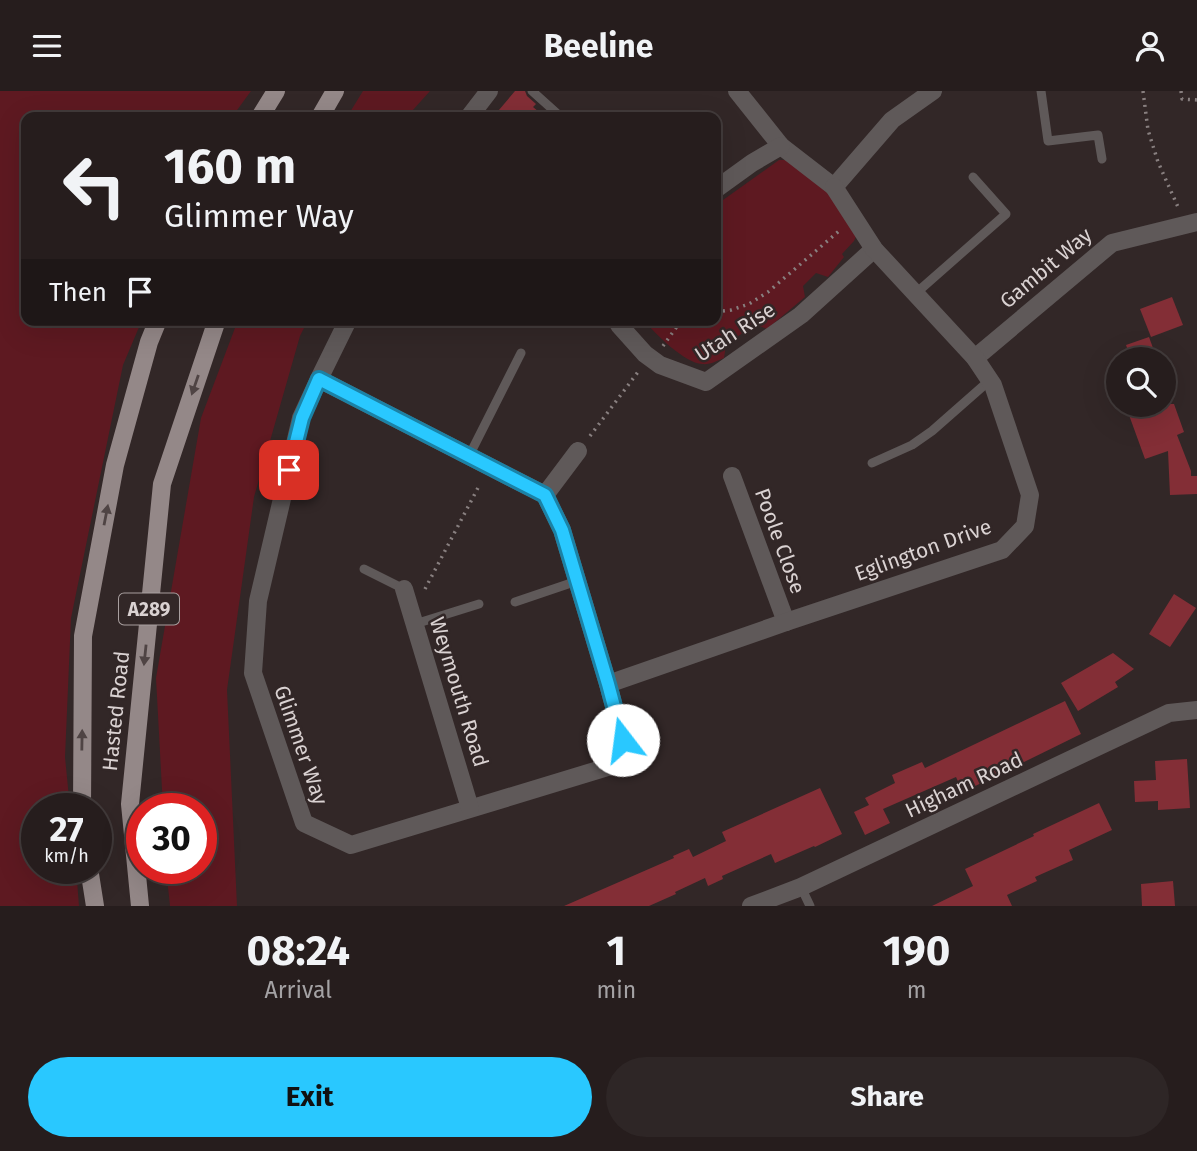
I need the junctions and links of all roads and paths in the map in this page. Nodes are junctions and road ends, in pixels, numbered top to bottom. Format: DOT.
graph roads {
  1 [pos="276,91"];
  2 [pos="335,91"];
  3 [pos="489,91"];
  4 [pos="532,91"];
  5 [pos="737,91"];
  6 [pos="933,91"];
  7 [pos="1041,91"];
  8 [pos="1143,91"];
  9 [pos="1181,91"];
  10 [pos="1197,100"];
  11 [pos="263,112"];
  12 [pos="323,112"];
  13 [pos="472,112"];
  14 [pos="555,112"];
  15 [pos="781,146"];
  16 [pos="1102,159"];
  17 [pos="972,177"];
  18 [pos="721,185"];
  19 [pos="834,187"];
  20 [pos="854,218"];
  21 [pos="1196,222"];
  22 [pos="874,249"];
  23 [pos="915,294"];
  24 [pos="721,311"];
  25 [pos="156,326"];
  26 [pos="215,326"];
  27 [pos="345,326"];
  28 [pos="620,326"];
  29 [pos="677,326"];
  30 [pos="521,352"];
  31 [pos="975,358"];
  32 [pos="648,362"];
  33 [pos="319,379"];
  34 [pos="990,380"];
  35 [pos="578,451"];
  36 [pos="469,456"];
  37 [pos="872,463"];
  38 [pos="489,466"];
  39 [pos="732,476"];
  40 [pos="545,495"];
  41 [pos="364,569"];
  42 [pos="577,581"];
  43 [pos="404,589"];
  44 [pos="515,602"];
  45 [pos="479,604"];
  46 [pos="414,619"];
  47 [pos="786,622"];
  48 [pos="608,684"];
  49 [pos="1197,710"];
  50 [pos="82,793"];
  51 [pos="470,808"];
  52 [pos="91,884"];
  53 [pos="801,887"];
  54 [pos="94,906"];
  55 [pos="140,906"];
  56 [pos="751,906"];
  57 [pos="810,906"];
  1 -- 11 [label="main road"];
  2 -- 12 [label="main road"];
  3 -- 13 [label="street"];
  4 -- 14 [label="lane"];
  5 -- 15 [label="street"];
  6 -- 19 [label="street"];
  7 -- 16 [label="lane"];
  8 -- 21 [label="path"];
  9 -- 10 [label="path"];
  15 -- 18 [label="street"];
  15 -- 19 [label="street"];
  17 -- 23 [label="lane"];
  19 -- 20 [label="street, Eglington Drive"];
  20 -- 22 [label="street, Eglington Drive"];
  20 -- 24 [label="path"];
  21 -- 31 [label="street, Gambit Way"];
  22 -- 23 [label="street, Eglington Drive"];
  22 -- 32 [label="street, Utah Rise"];
  23 -- 31 [label="street, Eglington Drive"];
  50 -- 25 [label="main road, Hasted Road / A289, one-way"];
  26 -- 55 [label="main road, Hasted Road / A289, one-way"];
  27 -- 33 [label="street, Glimmer Way"];
  28 -- 32 [label="street, Utah Rise"];
  29 -- 32 [label="path"];
  30 -- 36 [label="lane"];
  31 -- 34 [label="street, Eglington Drive"];
  32 -- 35 [label="path"];
  33 -- 36 [label="street"];
  33 -- 51 [label="street, Glimmer Way"];
  34 -- 37 [label="lane"];
  34 -- 47 [label="street, Eglington Drive"];
  35 -- 40 [label="street"];
  36 -- 38 [label="street"];
  38 -- 40 [label="street"];
  38 -- 46 [label="path"];
  39 -- 47 [label="street, Poole Close"];
  40 -- 42 [label="street, Glimmer Way"];
  41 -- 43 [label="lane"];
  42 -- 44 [label="lane"];
  42 -- 48 [label="street, Glimmer Way"];
  43 -- 46 [label="street, Weymouth Road"];
  45 -- 46 [label="lane"];
  46 -- 51 [label="street, Weymouth Road"];
  47 -- 48 [label="street, Eglington Drive"];
  48 -- 51 [label="street, Glimmer Way"];
  49 -- 53 [label="street, Higham Road"];
  52 -- 54 [label="main road"];
  53 -- 56 [label="street, Higham Road"];
  53 -- 57 [label="lane"];
}
